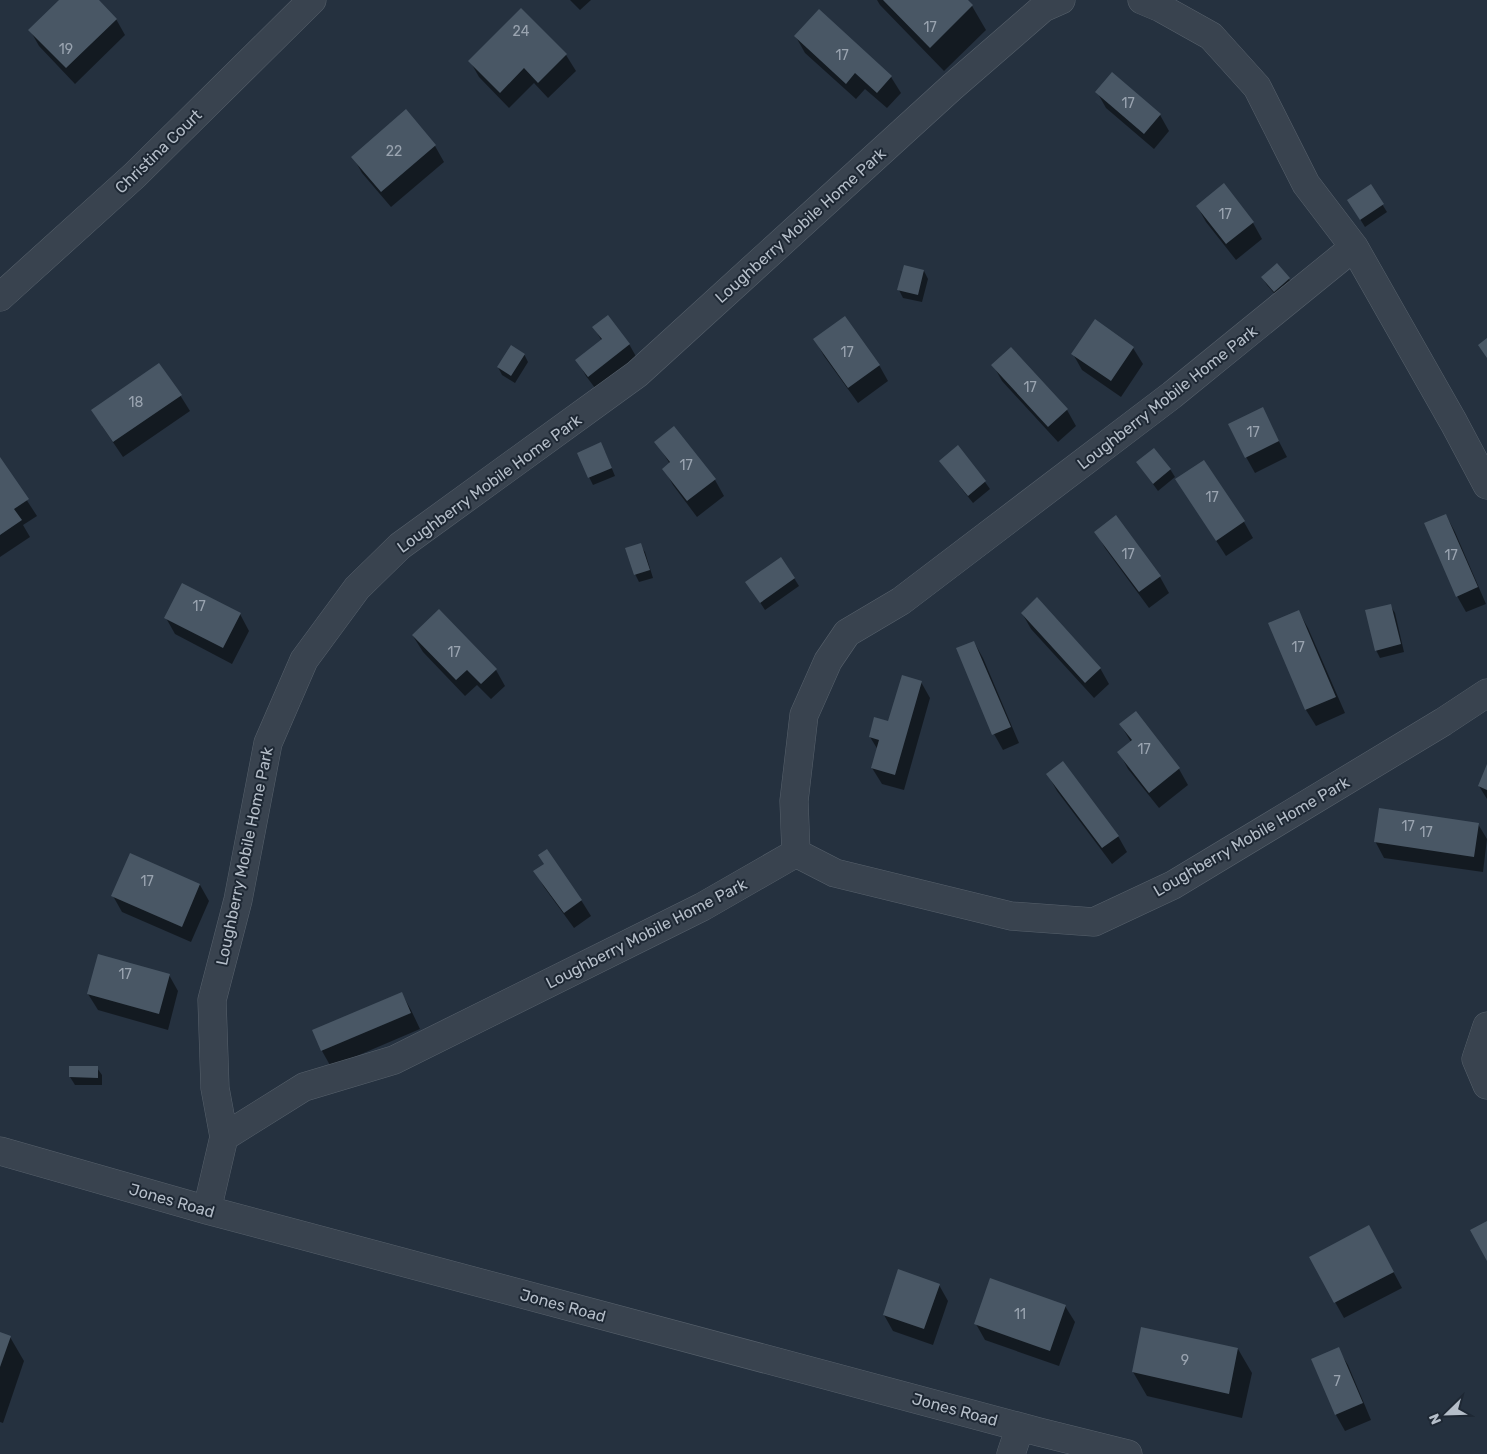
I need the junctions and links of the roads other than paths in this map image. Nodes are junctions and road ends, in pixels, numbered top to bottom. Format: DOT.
graph roads {
  1 [pos="312,0"];
  2 [pos="1061,0"];
  3 [pos="1142,0"];
  4 [pos="1354,247"];
  5 [pos="0,297"];
  6 [pos="1487,485"];
  7 [pos="1487,693"];
  8 [pos="796,853"];
  9 [pos="1487,1026"];
  10 [pos="1487,1085"];
  11 [pos="224,1137"];
  12 [pos="0,1151"];
  13 [pos="207,1210"];
  14 [pos="1020,1427"];
  15 [pos="1011,1454"];
  16 [pos="1128,1454"];
  1 -- 5 [label="street, Christina Court"];
  2 -- 11 [label="street, Loughberry Mobile Home Park"];
  3 -- 4 [label="street"];
  4 -- 6 [label="street"];
  4 -- 8 [label="street, Loughberry Mobile Home Park"];
  7 -- 8 [label="street, Loughberry Mobile Home Park"];
  8 -- 11 [label="street, Loughberry Mobile Home Park"];
  9 -- 10 [label="street"];
  11 -- 13 [label="street, Loughberry Mobile Home Park"];
  12 -- 13 [label="street, Jones Road"];
  13 -- 14 [label="street, Jones Road"];
  14 -- 15 [label="street"];
  14 -- 16 [label="street, Jones Road"];
}
